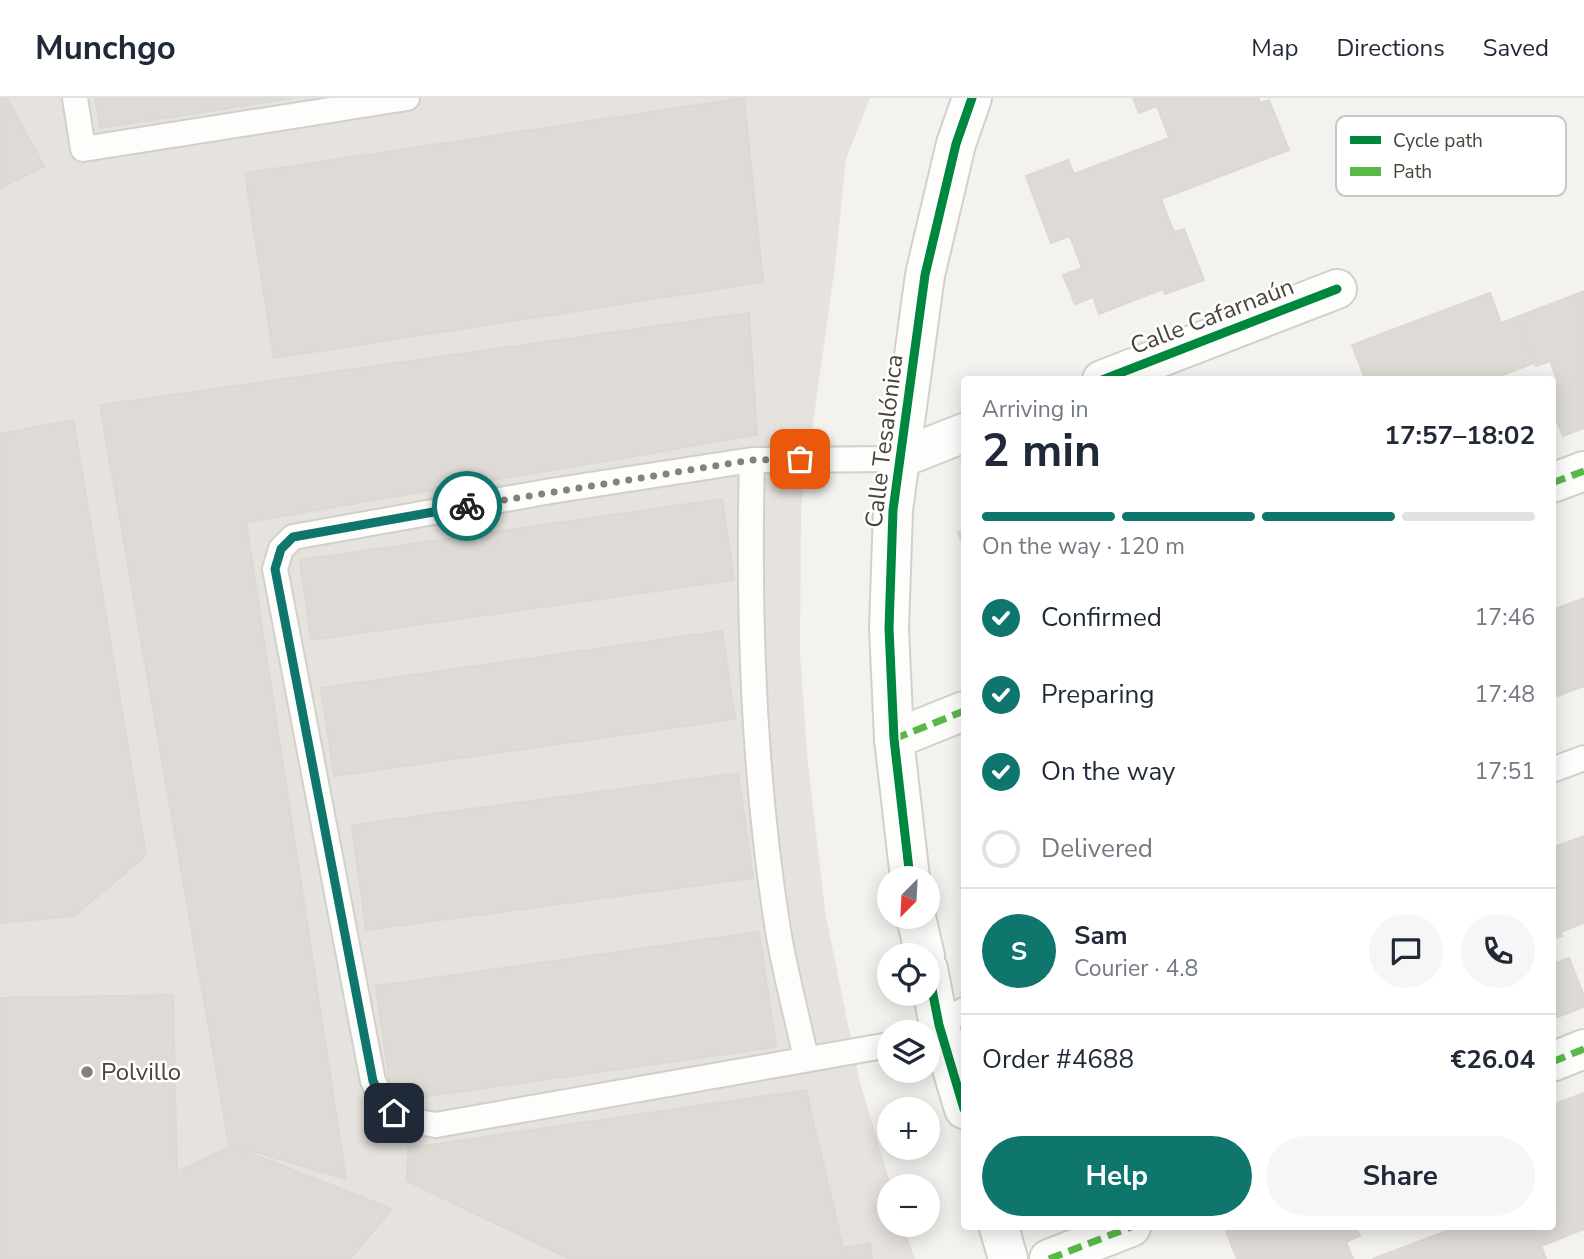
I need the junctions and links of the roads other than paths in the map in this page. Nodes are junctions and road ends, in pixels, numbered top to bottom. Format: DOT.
graph roads {
  1 [pos="75,98"];
  2 [pos="407,98"];
  3 [pos="972,98"];
  4 [pos="1337,289"];
  5 [pos="1111,376"];
  6 [pos="961,434"];
  7 [pos="898,458"];
  8 [pos="752,460"];
  9 [pos="1584,471"];
  10 [pos="1556,482"];
  11 [pos="961,713"];
  12 [pos="894,739"];
  13 [pos="1584,758"];
  14 [pos="1556,768"];
  15 [pos="909,866"];
  16 [pos="944,1022"];
  17 [pos="877,1047"];
  18 [pos="1584,1049"];
  19 [pos="806,1059"];
  20 [pos="1556,1060"];
  21 [pos="961,1097"];
  22 [pos="1000,1230"];
  23 [pos="1123,1230"];
  24 [pos="1008,1259"];
  25 [pos="1049,1259"];
  1 -- 2 [label="lane"];
  3 -- 7 [label="street, Calle Tesalónica"];
  4 -- 5 [label="street, Calle Cafarnaún"];
  6 -- 7 [label="street"];
  7 -- 8 [label="lane"];
  7 -- 12 [label="street, Calle Tesalónica"];
  8 -- 19 [label="lane"];
  8 -- 19 [label="lane"];
  9 -- 10 [label="street"];
  11 -- 12 [label="street"];
  12 -- 15 [label="street, Calle Tesalónica"];
  13 -- 14 [label="lane"];
  16 -- 21 [label="street"];
  17 -- 19 [label="lane"];
  18 -- 20 [label="street"];
  22 -- 24 [label="street"];
  23 -- 25 [label="street"];
}
